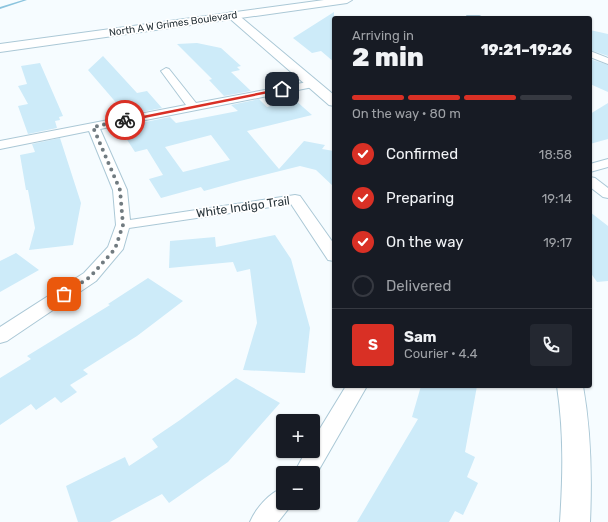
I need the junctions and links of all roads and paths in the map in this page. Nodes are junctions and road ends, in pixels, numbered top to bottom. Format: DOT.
graph roads {
  1 [pos="347,0"];
  2 [pos="232,15"];
  3 [pos="0,48"];
  4 [pos="592,55"];
  5 [pos="608,61"];
  6 [pos="166,71"];
  7 [pos="312,84"];
  8 [pos="332,100"];
  9 [pos="192,107"];
  10 [pos="93,127"];
  11 [pos="0,145"];
  12 [pos="608,164"];
  13 [pos="592,168"];
  14 [pos="592,182"];
  15 [pos="608,194"];
  16 [pos="123,225"];
  17 [pos="332,253"];
  18 [pos="0,336"];
  19 [pos="356,388"];
  20 [pos="570,388"];
  21 [pos="309,466"];
  22 [pos="276,506"];
  23 [pos="262,522"];
  24 [pos="575,522"];
  1 -- 2 [label="main road, North A W Grimes Boulevard"];
  2 -- 3 [label="main road, North A W Grimes Boulevard"];
  2 -- 7 [label="street"];
  4 -- 5 [label="street"];
  6 -- 9 [label="street"];
  7 -- 8 [label="street"];
  7 -- 9 [label="street"];
  9 -- 10 [label="street"];
  10 -- 11 [label="street"];
  10 -- 16 [label="street"];
  12 -- 13 [label="street"];
  14 -- 15 [label="street"];
  16 -- 17 [label="street, White Indigo Trail"];
  16 -- 18 [label="street"];
  19 -- 21 [label="street"];
  20 -- 24 [label="street"];
  22 -- 23 [label="street"];
}
